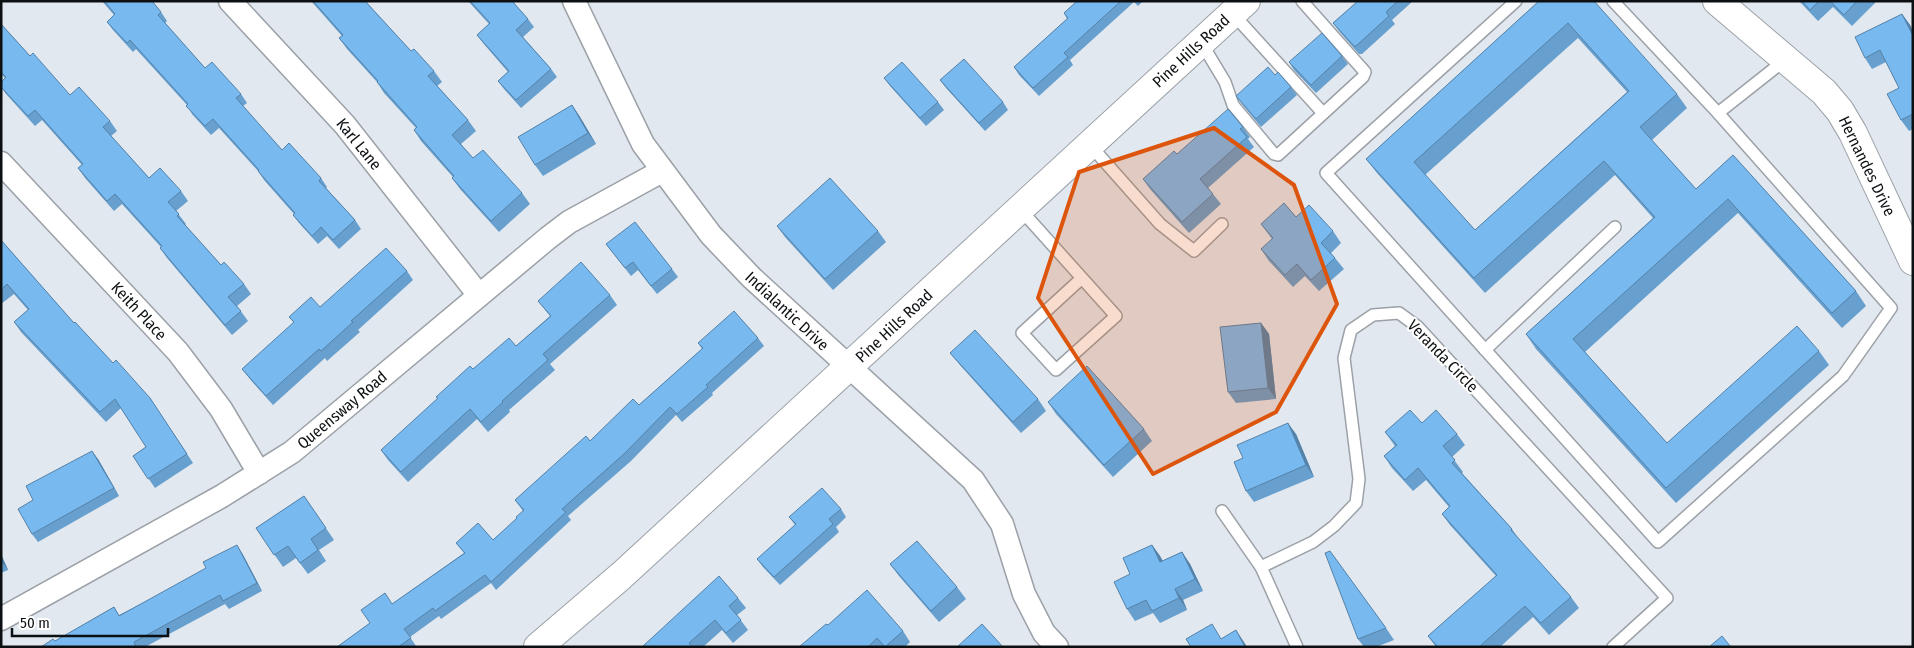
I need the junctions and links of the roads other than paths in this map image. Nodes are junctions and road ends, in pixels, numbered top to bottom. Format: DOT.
graph roads {
  1 [pos="230,1"];
  2 [pos="574,1"];
  3 [pos="1302,1"];
  4 [pos="1516,1"];
  5 [pos="1613,1"];
  6 [pos="1717,1"];
  7 [pos="1239,7"];
  8 [pos="1201,42"];
  9 [pos="1785,60"];
  10 [pos="1718,113"];
  11 [pos="1323,114"];
  12 [pos="1090,145"];
  13 [pos="1,163"];
  14 [pos="662,171"];
  15 [pos="1020,209"];
  16 [pos="1222,224"];
  17 [pos="1616,226"];
  18 [pos="1913,261"];
  19 [pos="1082,278"];
  20 [pos="478,294"];
  21 [pos="1485,350"];
  22 [pos="848,368"];
  23 [pos="259,473"];
  24 [pos="1222,511"];
  25 [pos="1262,567"];
  26 [pos="1,619"];
  27 [pos="543,645"];
  28 [pos="1057,647"];
  29 [pos="1297,647"];
  30 [pos="1613,647"];
  1 -- 20 [label="street, Karl Lane"];
  2 -- 14 [label="street, Indialantic Drive"];
  3 -- 11 [label="lane"];
  4 -- 21 [label="lane"];
  5 -- 10 [label="lane"];
  6 -- 9 [label="main road, Hernandes Drive"];
  7 -- 8 [label="main road, Pine Hills Road"];
  7 -- 11 [label="lane"];
  8 -- 11 [label="lane"];
  8 -- 12 [label="main road, Pine Hills Road"];
  9 -- 10 [label="lane"];
  9 -- 18 [label="main road, Hernandes Drive"];
  10 -- 21 [label="lane"];
  12 -- 15 [label="main road, Pine Hills Road"];
  12 -- 16 [label="lane"];
  13 -- 23 [label="street, Keith Place"];
  14 -- 20 [label="street, Queensway Road"];
  14 -- 22 [label="street, Indialantic Drive"];
  15 -- 19 [label="lane"];
  15 -- 22 [label="main road, Pine Hills Road"];
  17 -- 21 [label="lane"];
  19 -- 19 [label="lane"];
  20 -- 23 [label="street, Queensway Road"];
  22 -- 27 [label="main road, Pine Hills Road"];
  22 -- 28 [label="street, Indialantic Drive"];
  23 -- 26 [label="street, Queensway Road"];
  24 -- 25 [label="lane"];
  25 -- 29 [label="lane"];
  25 -- 30 [label="lane, Veranda Circle"];
}
